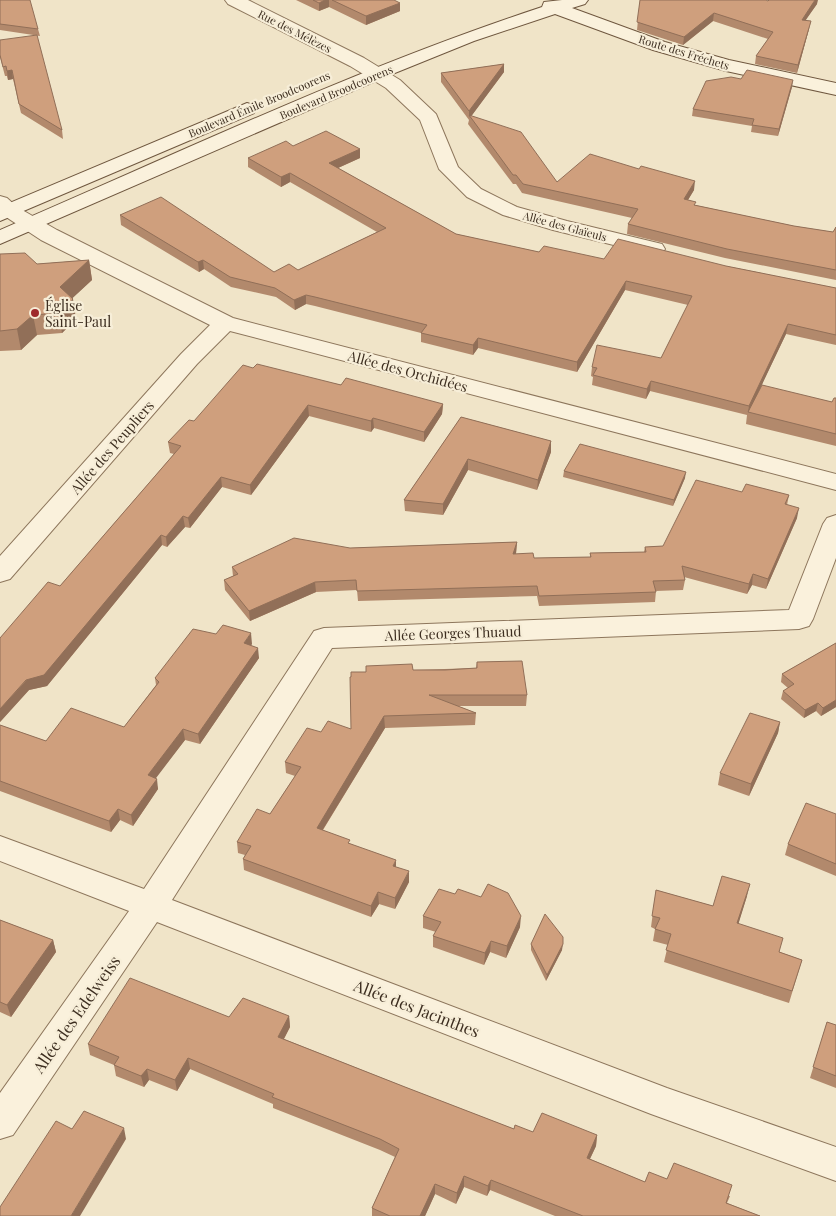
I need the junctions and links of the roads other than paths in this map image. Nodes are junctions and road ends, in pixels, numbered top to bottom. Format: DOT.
graph roads {
  1 [pos="234,0"];
  2 [pos="536,0"];
  3 [pos="579,0"];
  4 [pos="555,7"];
  5 [pos="476,16"];
  6 [pos="421,38"];
  7 [pos="370,63"];
  8 [pos="312,82"];
  9 [pos="836,89"];
  10 [pos="260,104"];
  11 [pos="3,208"];
  12 [pos="31,224"];
  13 [pos="0,238"];
  14 [pos="670,253"];
  15 [pos="225,323"];
  16 [pos="836,482"];
  17 [pos="836,524"];
  18 [pos="0,573"];
  19 [pos="0,848"];
  20 [pos="151,905"];
  21 [pos="0,1122"];
  22 [pos="836,1164"];
  1 -- 7 [label="street, Rue des Mélèzes"];
  2 -- 4 [label="street, Route des Fréchets"];
  3 -- 4 [label="street, Boulevard Broodcoorens"];
  4 -- 7 [label="street, Boulevard Broodcoorens"];
  4 -- 9 [label="street, Route des Fréchets"];
  5 -- 6 [label="street"];
  7 -- 8 [label="street, Boulevard Émile Broodcoorens"];
  7 -- 12 [label="street, Boulevard Broodcoorens"];
  7 -- 14 [label="street, Allée des Glaïeuls"];
  10 -- 11 [label="street, Boulevard Émile Broodcoorens"];
  11 -- 12 [label="street, Allée des Orchidées"];
  12 -- 13 [label="street"];
  12 -- 15 [label="street, Allée des Orchidées"];
  15 -- 16 [label="street, Allée des Orchidées"];
  15 -- 18 [label="street, Allée des Peupliers"];
  17 -- 20 [label="street, Allée Georges Thuaud"];
  19 -- 20 [label="street, Allée des Jacinthes"];
  20 -- 21 [label="street, Allée des Edelweiss"];
  20 -- 22 [label="street, Allée des Jacinthes"];
}
